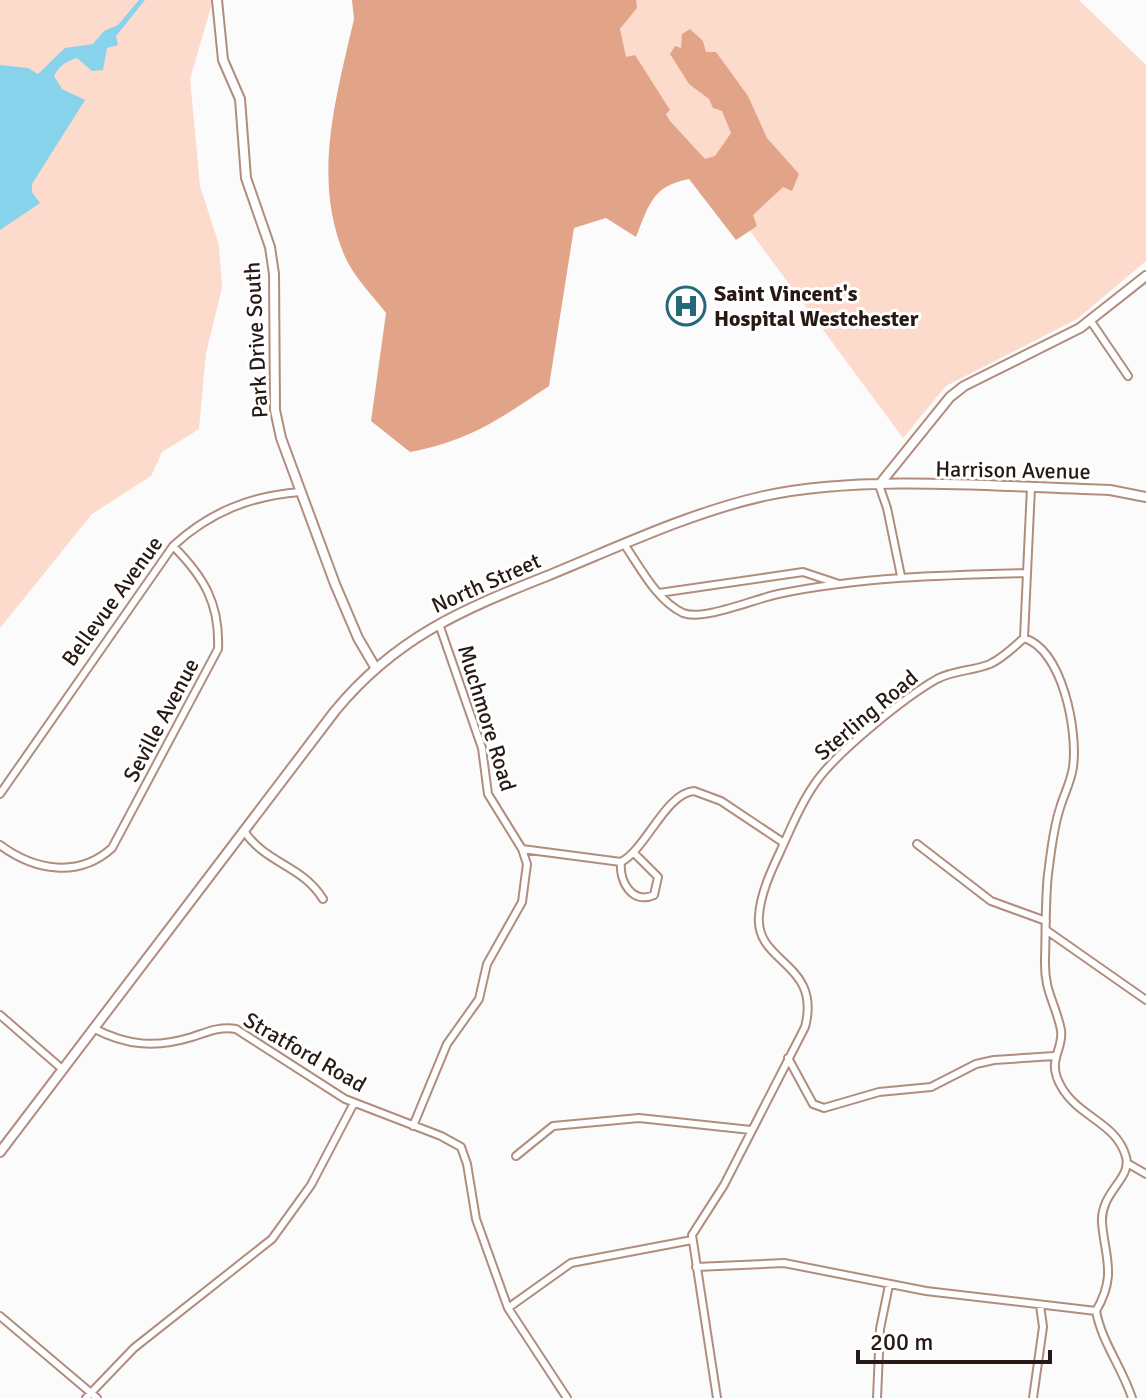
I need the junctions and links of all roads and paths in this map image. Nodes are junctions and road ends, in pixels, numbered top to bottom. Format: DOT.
graph roads {
  1 [pos="217,0"];
  2 [pos="1146,276"];
  3 [pos="1090,320"];
  4 [pos="1128,376"];
  5 [pos="879,485"];
  6 [pos="1031,487"];
  7 [pos="300,492"];
  8 [pos="1146,497"];
  9 [pos="624,544"];
  10 [pos="173,546"];
  11 [pos="1026,573"];
  12 [pos="901,576"];
  13 [pos="839,584"];
  14 [pos="659,593"];
  15 [pos="438,622"];
  16 [pos="1024,638"];
  17 [pos="375,667"];
  18 [pos="0,794"];
  19 [pos="244,831"];
  20 [pos="784,843"];
  21 [pos="917,844"];
  22 [pos="0,845"];
  23 [pos="522,849"];
  24 [pos="634,853"];
  25 [pos="621,862"];
  26 [pos="323,899"];
  27 [pos="1046,921"];
  28 [pos="1046,930"];
  29 [pos="1146,1000"];
  30 [pos="0,1015"];
  31 [pos="92,1028"];
  32 [pos="1054,1056"];
  33 [pos="788,1058"];
  34 [pos="61,1068"];
  35 [pos="354,1103"];
  36 [pos="413,1126"];
  37 [pos="751,1130"];
  38 [pos="0,1152"];
  39 [pos="516,1156"];
  40 [pos="1127,1163"];
  41 [pos="1146,1174"];
  42 [pos="692,1240"];
  43 [pos="696,1267"];
  44 [pos="889,1285"];
  45 [pos="1040,1305"];
  46 [pos="508,1308"];
  47 [pos="1096,1311"];
  48 [pos="0,1316"];
  49 [pos="91,1396"];
  50 [pos="567,1398"];
  51 [pos="717,1398"];
  52 [pos="877,1398"];
  53 [pos="1033,1398"];
  54 [pos="1132,1398"];
  1 -- 7 [label="main road, Park Drive South"];
  2 -- 3 [label="main road"];
  3 -- 4 [label="street"];
  3 -- 5 [label="main road"];
  5 -- 6 [label="main road, Harrison Avenue"];
  5 -- 9 [label="main road, North Street"];
  5 -- 12 [label="street"];
  6 -- 8 [label="main road, Harrison Avenue"];
  6 -- 11 [label="street"];
  7 -- 10 [label="street, Bellevue Avenue"];
  7 -- 17 [label="main road, Park Drive South"];
  9 -- 14 [label="street"];
  9 -- 15 [label="main road, North Street"];
  10 -- 18 [label="street, Bellevue Avenue"];
  10 -- 22 [label="street, Seville Avenue"];
  11 -- 12 [label="street"];
  11 -- 16 [label="street"];
  12 -- 13 [label="street"];
  13 -- 14 [label="street"];
  13 -- 14 [label="street"];
  15 -- 17 [label="main road, North Street"];
  15 -- 23 [label="street, Muchmore Road"];
  16 -- 20 [label="street, Sterling Road"];
  16 -- 27 [label="street"];
  17 -- 19 [label="main road, North Street"];
  19 -- 26 [label="street"];
  19 -- 31 [label="main road, North Street"];
  20 -- 24 [label="street"];
  20 -- 33 [label="street, Sterling Road"];
  21 -- 27 [label="street"];
  23 -- 25 [label="street"];
  23 -- 36 [label="street, Muchmore Road"];
  24 -- 25 [label="street"];
  24 -- 25 [label="street"];
  27 -- 28 [label="street"];
  28 -- 29 [label="street"];
  28 -- 32 [label="street"];
  30 -- 34 [label="street"];
  31 -- 34 [label="main road, North Street"];
  31 -- 35 [label="street, Stratford Road"];
  32 -- 33 [label="street"];
  32 -- 40 [label="street"];
  33 -- 37 [label="street, Sterling Road"];
  34 -- 38 [label="main road, North Street"];
  35 -- 36 [label="street, Stratford Road"];
  35 -- 49 [label="street"];
  36 -- 46 [label="street, Stratford Road"];
  37 -- 39 [label="street"];
  37 -- 42 [label="street, Sterling Road"];
  40 -- 41 [label="street"];
  40 -- 47 [label="street"];
  42 -- 43 [label="street"];
  42 -- 46 [label="street"];
  43 -- 44 [label="street"];
  43 -- 51 [label="street"];
  44 -- 45 [label="street"];
  44 -- 52 [label="street"];
  45 -- 47 [label="street"];
  45 -- 53 [label="street"];
  46 -- 50 [label="street, Stratford Road"];
  47 -- 54 [label="street"];
  48 -- 49 [label="street"];
}
